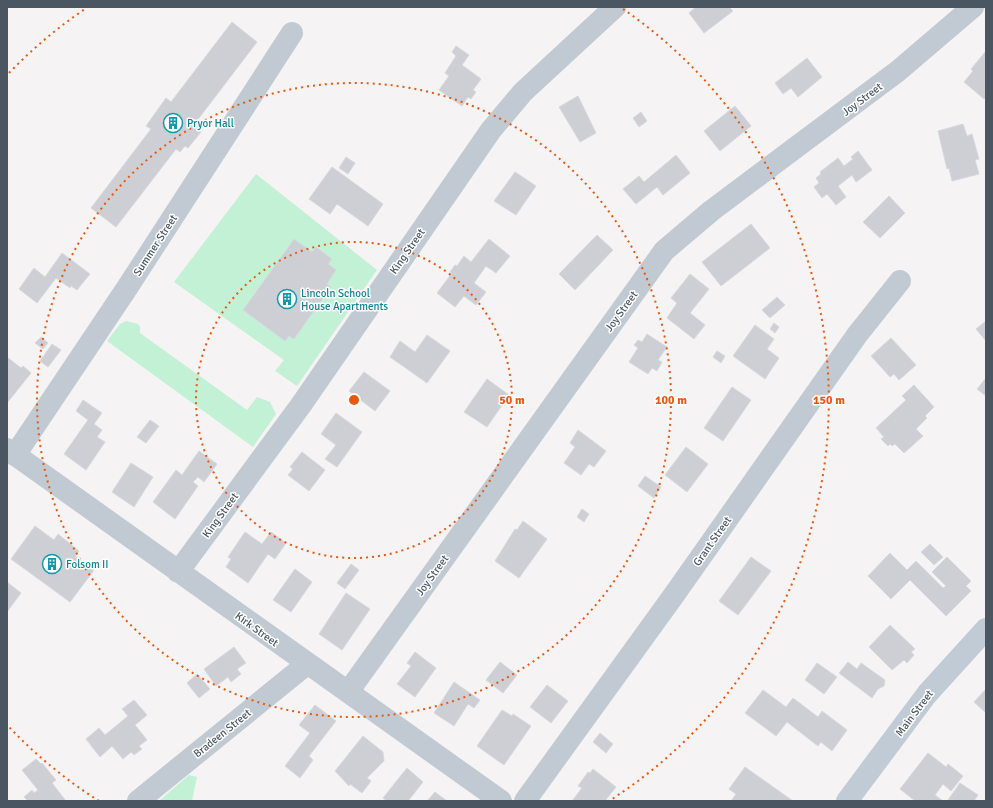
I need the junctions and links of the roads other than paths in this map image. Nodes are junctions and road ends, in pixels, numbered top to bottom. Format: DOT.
graph roads {
  1 [pos="615,7"];
  2 [pos="973,7"];
  3 [pos="292,33"];
  4 [pos="900,281"];
  5 [pos="11,452"];
  6 [pos="178,572"];
  7 [pos="986,629"];
  8 [pos="307,664"];
  9 [pos="348,692"];
  10 [pos="138,801"];
  11 [pos="501,801"];
  12 [pos="525,801"];
  13 [pos="847,801"];
  1 -- 6 [label="street, King Street"];
  2 -- 9 [label="street, Joy Street"];
  3 -- 5 [label="street, Summer Street"];
  4 -- 12 [label="street, Grant Street"];
  5 -- 6 [label="street, Kirk Street"];
  6 -- 8 [label="street, Kirk Street"];
  7 -- 13 [label="main road, Main Street"];
  8 -- 9 [label="street, Kirk Street"];
  8 -- 10 [label="street, Bradeen Street"];
  9 -- 11 [label="street, Kirk Street"];
}
